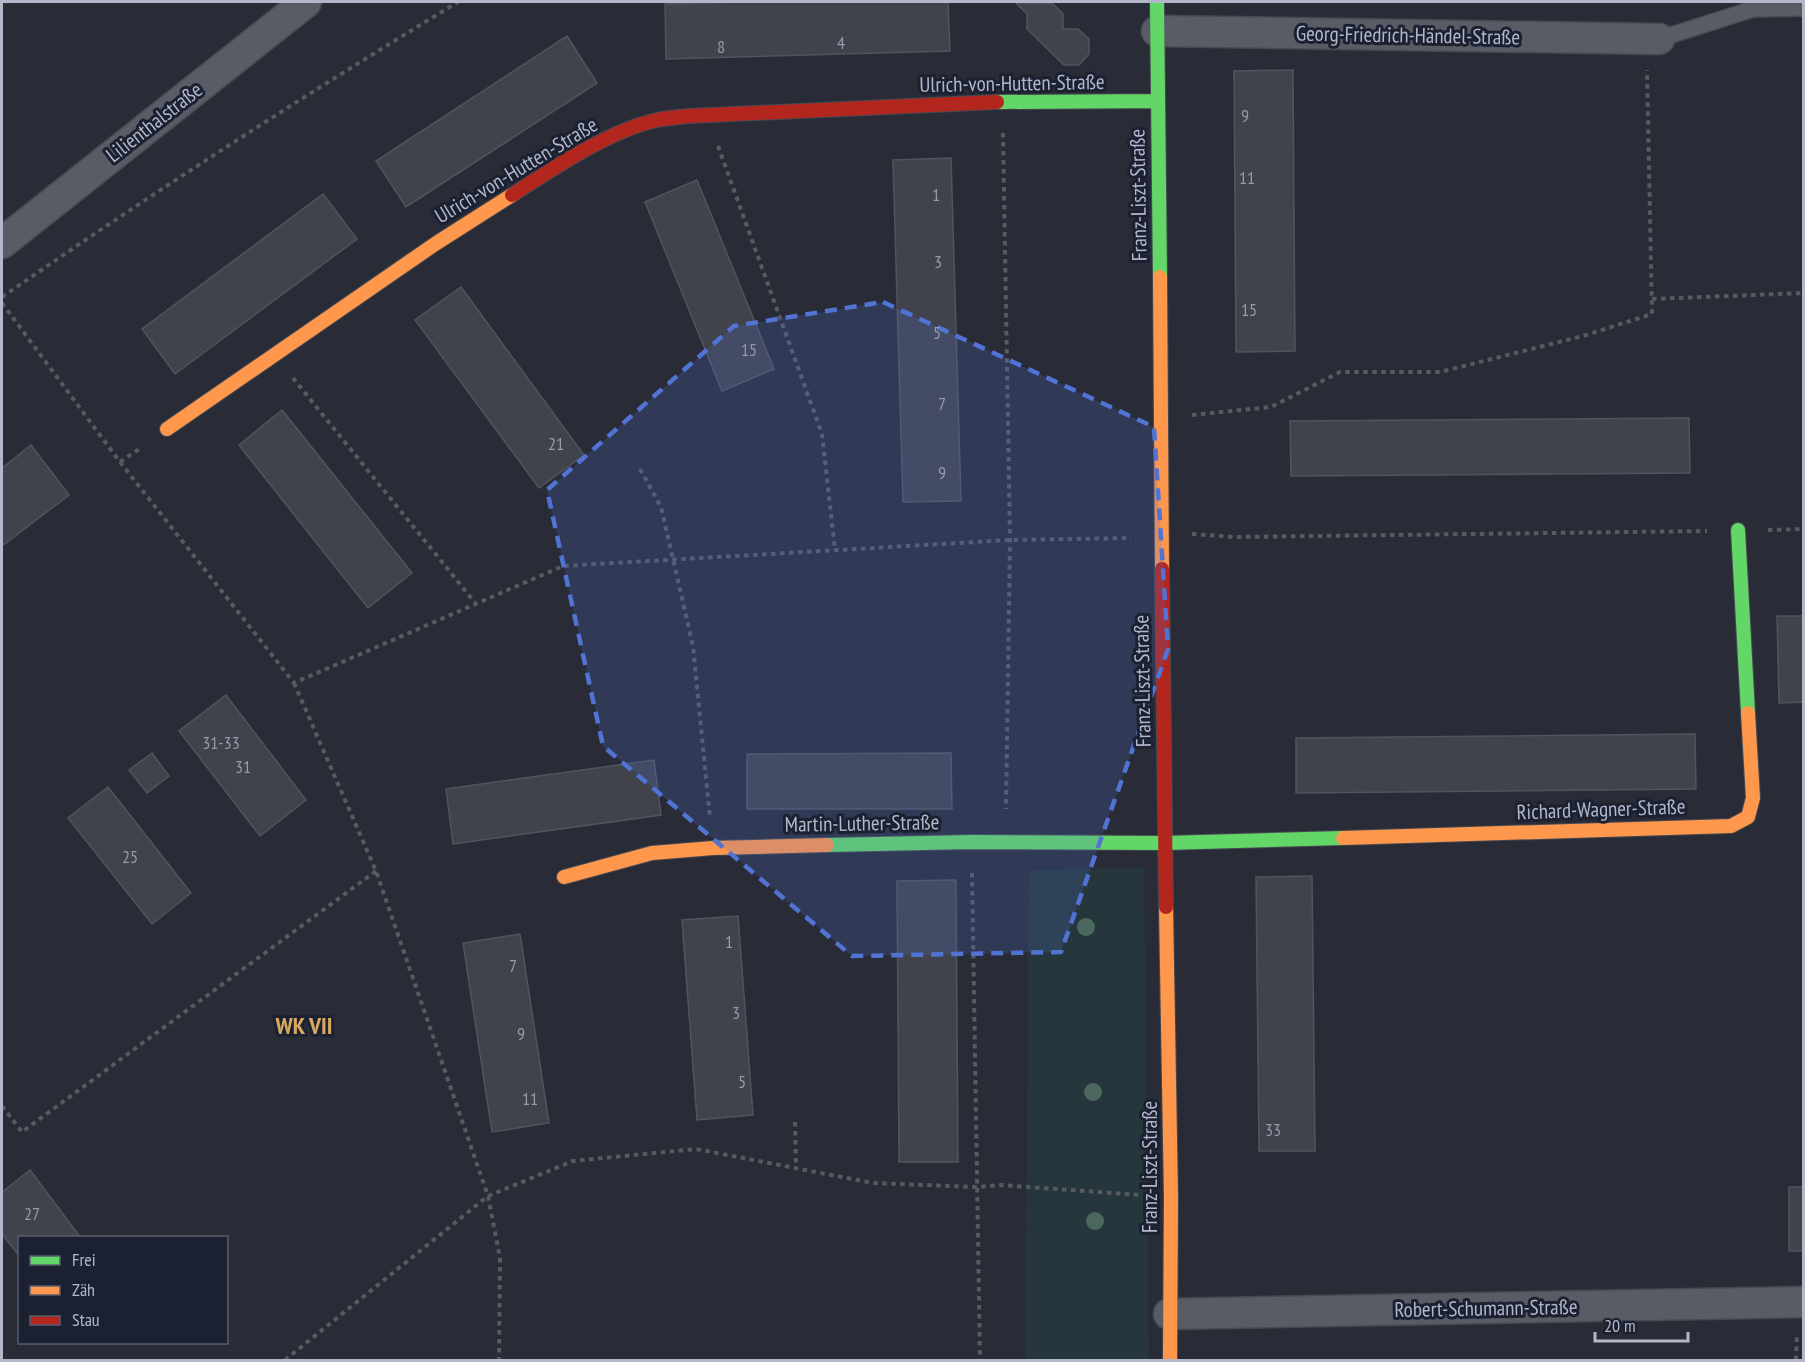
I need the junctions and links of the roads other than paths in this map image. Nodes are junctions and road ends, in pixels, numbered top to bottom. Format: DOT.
graph roads {
  1 [pos="306,2"];
  2 [pos="1157,2"];
  3 [pos="1803,8"];
  4 [pos="1157,31"];
  5 [pos="1653,39"];
  6 [pos="1158,101"];
  7 [pos="4,235"];
  8 [pos="167,429"];
  9 [pos="1738,530"];
  10 [pos="1165,843"];
  11 [pos="564,877"];
  12 [pos="1803,1302"];
  13 [pos="1169,1314"];
  14 [pos="1170,1360"];
  1 -- 7 [label="street, Lilienthalstraße"];
  2 -- 4 [label="street, Franz-Liszt-Straße"];
  3 -- 5 [label="lane"];
  4 -- 5 [label="street, Georg-Friedrich-Händel-Straße"];
  4 -- 6 [label="street, Franz-Liszt-Straße"];
  6 -- 8 [label="street, Ulrich-von-Hutten-Straße"];
  6 -- 10 [label="street, Franz-Liszt-Straße"];
  9 -- 10 [label="street, Richard-Wagner-Straße"];
  10 -- 11 [label="street, Martin-Luther-Straße"];
  10 -- 13 [label="street, Franz-Liszt-Straße"];
  12 -- 13 [label="street, Robert-Schumann-Straße"];
  13 -- 14 [label="street, Franz-Liszt-Straße"];
}
